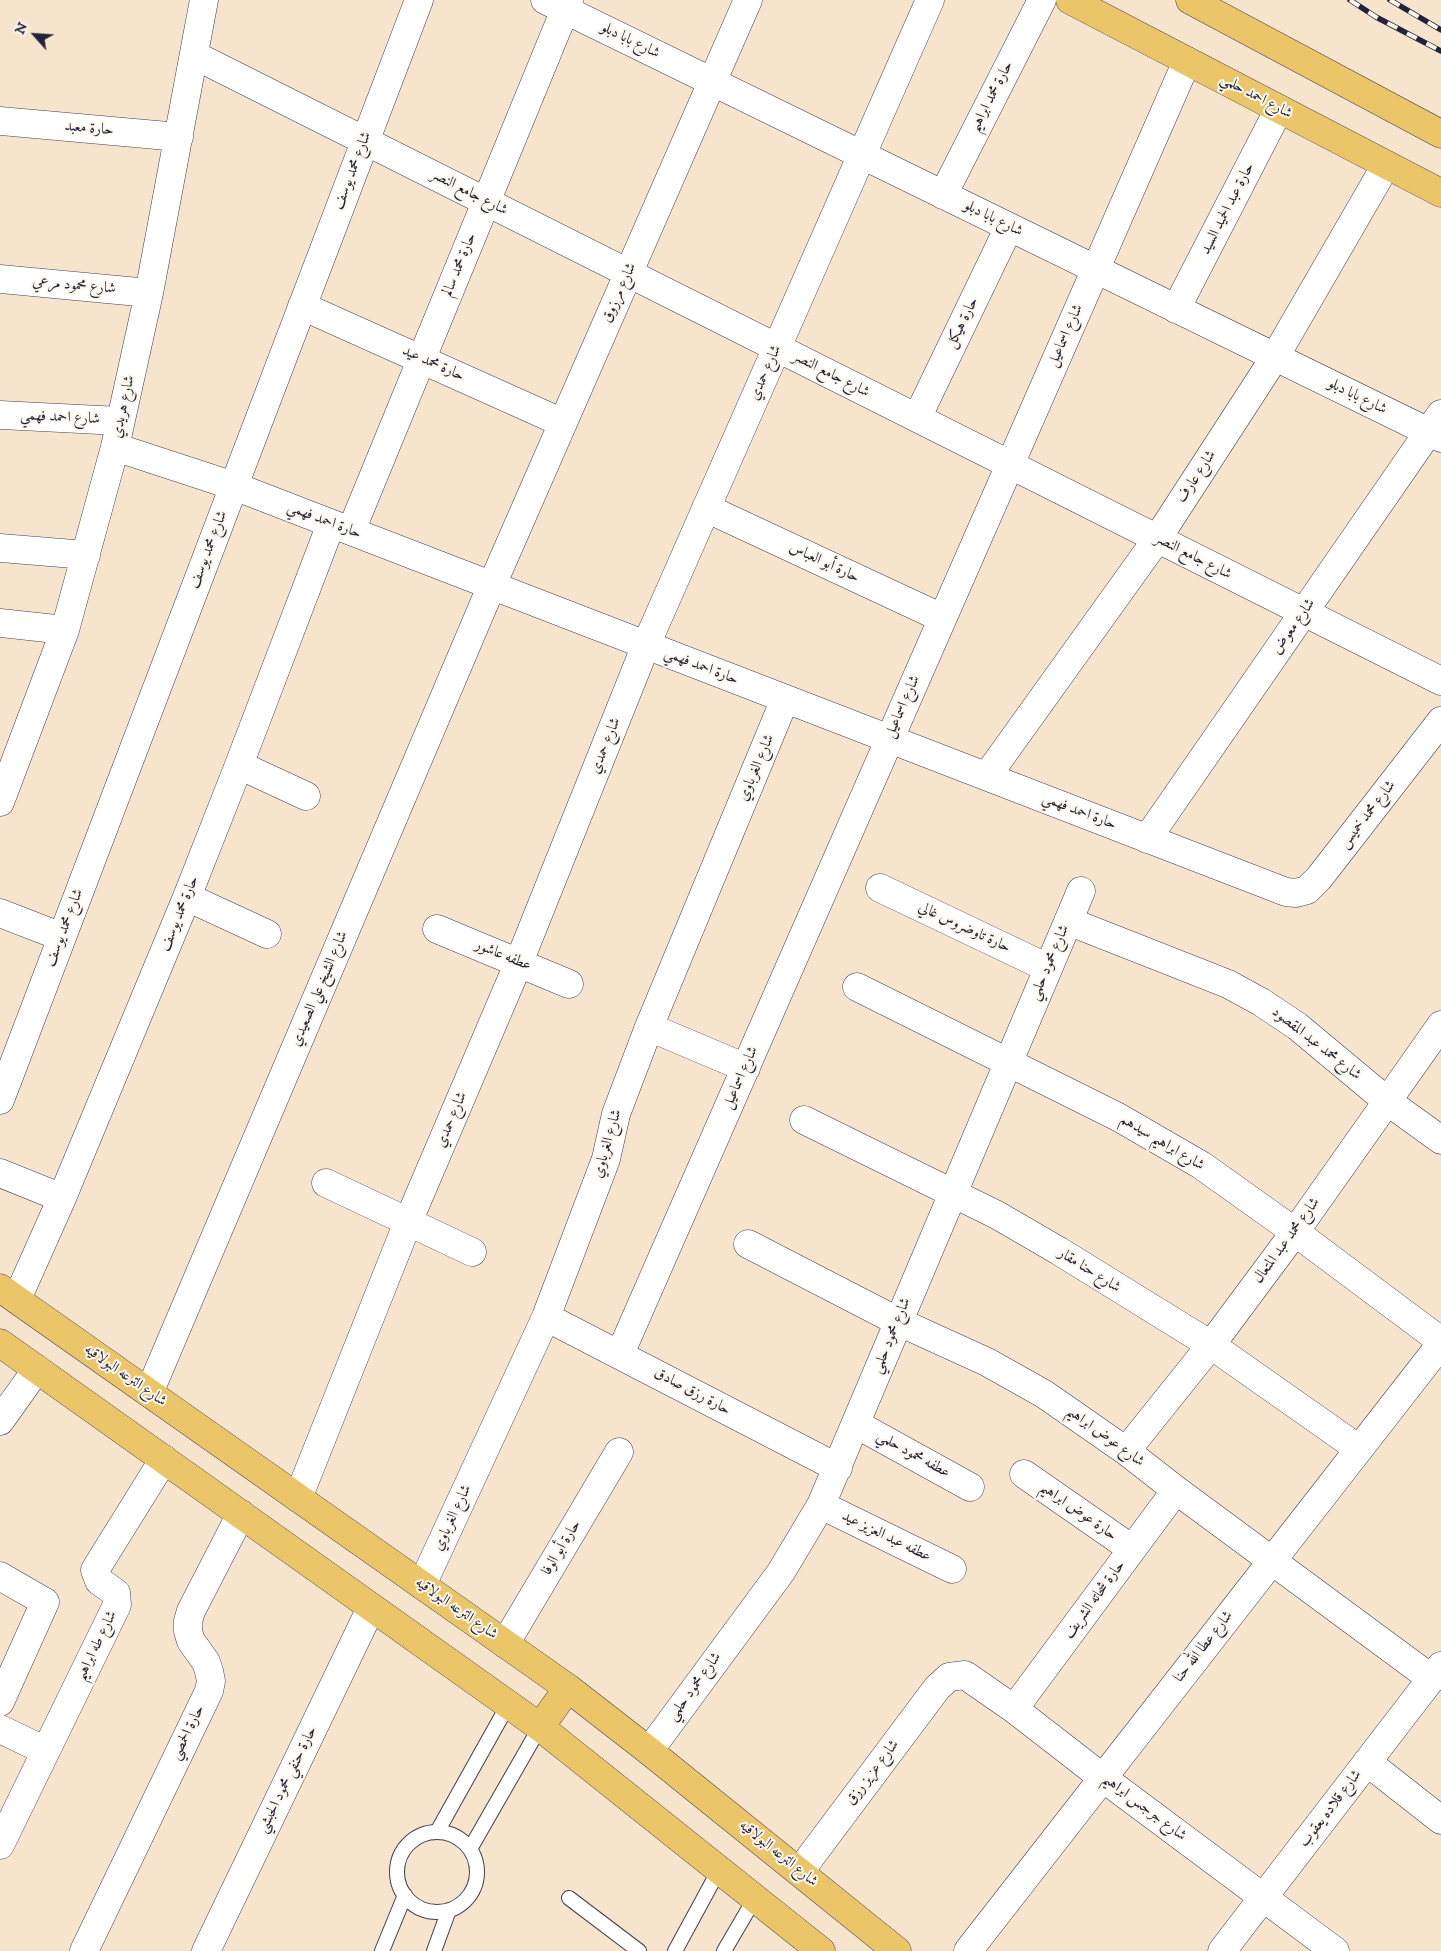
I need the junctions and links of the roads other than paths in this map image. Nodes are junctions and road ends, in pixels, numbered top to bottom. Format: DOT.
graph roads {
  1 [pos="204,0"];
  2 [pos="419,0"];
  3 [pos="748,0"];
  4 [pos="930,0"];
  5 [pos="1042,0"];
  6 [pos="1070,0"];
  7 [pos="1190,0"];
  8 [pos="560,3"];
  9 [pos="194,55"];
  10 [pos="1187,61"];
  11 [pos="712,81"];
  12 [pos="1279,109"];
  13 [pos="0,121"];
  14 [pos="1441,134"];
  15 [pos="179,137"];
  16 [pos="365,141"];
  17 [pos="862,155"];
  18 [pos="1386,165"];
  19 [pos="1441,193"];
  20 [pos="943,195"];
  21 [pos="486,202"];
  22 [pos="1009,227"];
  23 [pos="1095,269"];
  24 [pos="629,273"];
  25 [pos="0,279"];
  26 [pos="148,293"];
  27 [pos="302,306"];
  28 [pos="1176,309"];
  29 [pos="777,348"];
  30 [pos="1275,357"];
  31 [pos="421,359"];
  32 [pos="0,416"];
  33 [pos="917,418"];
  34 [pos="563,423"];
  35 [pos="1437,428"];
  36 [pos="118,434"];
  37 [pos="1010,465"];
  38 [pos="234,486"];
  39 [pos="706,508"];
  40 [pos="341,527"];
  41 [pos="1157,539"];
  42 [pos="0,548"];
  43 [pos="86,555"];
  44 [pos="492,585"];
  45 [pos="1304,613"];
  46 [pos="942,618"];
  47 [pos="0,624"];
  48 [pos="65,630"];
  49 [pos="646,645"];
  50 [pos="1441,681"];
  51 [pos="785,699"];
  52 [pos="1441,721"];
  53 [pos="889,739"];
  54 [pos="240,765"];
  55 [pos="986,776"];
  56 [pos="306,796"];
  57 [pos="0,802"];
  58 [pos="1147,839"];
  59 [pos="880,888"];
  60 [pos="1080,891"];
  61 [pos="1286,892"];
  62 [pos="187,897"];
  63 [pos="0,913"];
  64 [pos="1068,921"];
  65 [pos="437,929"];
  66 [pos="267,934"];
  67 [pos="62,937"];
  68 [pos="519,962"];
  69 [pos="1048,968"];
  70 [pos="570,984"];
  71 [pos="857,988"];
  72 [pos="1441,1025"];
  73 [pos="649,1027"];
  74 [pos="1009,1061"];
  75 [pos="746,1068"];
  76 [pos="0,1100"];
  77 [pos="1387,1101"];
  78 [pos="804,1120"];
  79 [pos="1441,1140"];
  80 [pos="0,1173"];
  81 [pos="326,1183"];
  82 [pos="952,1193"];
  83 [pos="62,1198"];
  84 [pos="408,1222"];
  85 [pos="1295,1232"];
  86 [pos="748,1244"];
  87 [pos="472,1252"];
  88 [pos="8,1293"];
  89 [pos="546,1317"];
  90 [pos="898,1321"];
  91 [pos="0,1343"];
  92 [pos="1441,1343"];
  93 [pos="1211,1345"];
  94 [pos="620,1354"];
  95 [pos="37,1369"];
  96 [pos="149,1393"];
  97 [pos="0,1421"];
  98 [pos="856,1424"];
  99 [pos="1359,1449"];
  100 [pos="1126,1451"];
  101 [pos="619,1452"];
  102 [pos="164,1459"];
  103 [pos="838,1468"];
  104 [pos="1024,1474"];
  105 [pos="970,1487"];
  106 [pos="1176,1490"];
  107 [pos="298,1498"];
  108 [pos="821,1505"];
  109 [pos="241,1514"];
  110 [pos="1132,1549"];
  111 [pos="1272,1560"];
  112 [pos="952,1569"];
  113 [pos="0,1576"];
  114 [pos="422,1585"];
  115 [pos="371,1608"];
  116 [pos="505,1644"];
  117 [pos="1436,1673"];
  118 [pos="949,1677"];
  119 [pos="568,1688"];
  120 [pos="0,1702"];
  121 [pos="508,1705"];
  122 [pos="1014,1709"];
  123 [pos="540,1727"];
  124 [pos="0,1729"];
  125 [pos="649,1750"];
  126 [pos="46,1751"];
  127 [pos="1367,1762"];
  128 [pos="1103,1778"];
  129 [pos="1441,1820"];
  130 [pos="437,1832"];
  131 [pos="0,1845"];
  132 [pos="470,1848"];
  133 [pos="719,1870"];
  134 [pos="800,1872"];
  135 [pos="404,1895"];
  136 [pos="569,1898"];
  137 [pos="755,1898"];
  138 [pos="1264,1898"];
  139 [pos="449,1910"];
  140 [pos="84,1951"];
  141 [pos="206,1951"];
  142 [pos="382,1951"];
  143 [pos="434,1951"];
  144 [pos="639,1951"];
  145 [pos="675,1951"];
  146 [pos="724,1951"];
  147 [pos="821,1951"];
  148 [pos="897,1951"];
  149 [pos="968,1951"];
  150 [pos="1222,1951"];
  151 [pos="1336,1951"];
  1 -- 9 [label="street, شارع هريدي"];
  2 -- 16 [label="street, شارع محمد يوسف"];
  3 -- 11 [label="street, شارع مرزوق"];
  4 -- 17 [label="street, شارع حمدي"];
  5 -- 20 [label="street, حارة محمد ابراهيم"];
  6 -- 10 [label="main road, شارع احمد حلمي"];
  7 -- 14 [label="main road"];
  8 -- 11 [label="street, شارع بابا دبلو"];
  8 -- 21 [label="street, حارة محمد سالم"];
  9 -- 15 [label="street, شارع هريدي"];
  9 -- 16 [label="street, شارع جامع النصر"];
  10 -- 12 [label="main road, شارع احمد حلمي"];
  10 -- 23 [label="street, شارع اسماعيل"];
  11 -- 17 [label="street, شارع بابا دبلو"];
  11 -- 24 [label="street, شارع مرزوق"];
  12 -- 18 [label="main road, شارع احمد حلمي"];
  12 -- 28 [label="street, حارة عبد الحميد السيد"];
  13 -- 15 [label="street, حارة معبد"];
  15 -- 26 [label="street, شارع هريدي"];
  16 -- 21 [label="street, شارع جامع النصر"];
  16 -- 27 [label="street, شارع محمد يوسف"];
  17 -- 20 [label="street, شارع بابا دبلو"];
  17 -- 29 [label="street, شارع حمدي"];
  18 -- 19 [label="main road, شارع احمد حلمي"];
  18 -- 30 [label="street, شارع عارف"];
  20 -- 22 [label="street, شارع بابا دبلو"];
  21 -- 24 [label="street, شارع جامع النصر"];
  21 -- 31 [label="street, حارة محمد سالم"];
  22 -- 23 [label="street, شارع بابا دبلو"];
  22 -- 33 [label="street, حارة هيكل"];
  23 -- 28 [label="street, شارع بابا دبلو"];
  23 -- 37 [label="street, شارع اسماعيل"];
  24 -- 29 [label="street, شارع جامع النصر"];
  24 -- 34 [label="street, شارع مرزوق"];
  25 -- 26 [label="street, شارع محمود مرعي"];
  26 -- 36 [label="street, شارع هريدي"];
  27 -- 31 [label="street, حارة محمد عيد"];
  27 -- 38 [label="street, شارع محمد يوسف"];
  28 -- 30 [label="street, شارع بابا دبلو"];
  29 -- 33 [label="street, شارع جامع النصر"];
  29 -- 39 [label="street, شارع حمدي"];
  30 -- 35 [label="street, شارع بابا دبلو"];
  30 -- 41 [label="street, شارع عارف"];
  31 -- 34 [label="street, حارة محمد عيد"];
  31 -- 40 [label="street, حارة محمد سالم"];
  32 -- 36 [label="street, شارع احمد فهمي"];
  33 -- 37 [label="street, شارع جامع النصر"];
  34 -- 44 [label="street, شارع مرزوق"];
  35 -- 45 [label="street, شارع معوض"];
  36 -- 38 [label="street, حارة احمد فهمي"];
  36 -- 43 [label="street, شارع هريدي"];
  37 -- 41 [label="street, شارع جامع النصر"];
  37 -- 46 [label="street, شارع اسماعيل"];
  38 -- 40 [label="street, حارة احمد فهمي"];
  38 -- 67 [label="street, شارع محمد يوسف"];
  39 -- 46 [label="street, حارة أبو العباس"];
  39 -- 49 [label="street, شارع حمدي"];
  40 -- 44 [label="street, حارة احمد فهمي"];
  40 -- 54 [label="street, حارة محمد يوسف"];
  41 -- 45 [label="street, شارع جامع النصر"];
  41 -- 55 [label="street, شارع عارف"];
  42 -- 43 [label="street"];
  43 -- 48 [label="street, شارع هريدي"];
  44 -- 49 [label="street, حارة احمد فهمي"];
  44 -- 96 [label="street, شارع الشيخ علي الصعيدي"];
  45 -- 50 [label="street, شارع جامع النصر"];
  45 -- 58 [label="street, شارع معوض"];
  46 -- 53 [label="street, شارع اسماعيل"];
  47 -- 48 [label="street"];
  48 -- 57 [label="street, شارع هريدي"];
  49 -- 51 [label="street, حارة احمد فهمي"];
  49 -- 68 [label="street, شارع حمدي"];
  51 -- 53 [label="street, حارة احمد فهمي"];
  51 -- 73 [label="street, شارع الغرباوي"];
  52 -- 61 [label="street, شارع محمد خميس"];
  53 -- 55 [label="street, حارة احمد فهمي"];
  53 -- 75 [label="street, شارع اسماعيل"];
  54 -- 56 [label="street"];
  54 -- 62 [label="street, حارة محمد يوسف"];
  55 -- 58 [label="street, حارة احمد فهمي"];
  58 -- 61 [label="street, حارة احمد فهمي"];
  59 -- 69 [label="street, حارة تاوضروس غالي"];
  60 -- 64 [label="street, شارع محمود حلمي"];
  62 -- 66 [label="street"];
  62 -- 83 [label="street, حارة محمد يوسف"];
  63 -- 67 [label="street"];
  64 -- 69 [label="street, شارع محمود حلمي"];
  64 -- 77 [label="street, شارع محمد عبد المقصود"];
  65 -- 68 [label="street, عطفه عاشور"];
  67 -- 76 [label="street, شارع محمد يوسف"];
  68 -- 70 [label="street, عطفه عاشور"];
  68 -- 84 [label="street, شارع حمدي"];
  69 -- 74 [label="street, شارع محمود حلمي"];
  71 -- 74 [label="street, شارع ابراهيم سيدهم"];
  72 -- 77 [label="street, شارع محمد عبد المتعال"];
  73 -- 75 [label="street"];
  73 -- 89 [label="street, شارع الغرباوي"];
  74 -- 82 [label="street, شارع محمود حلمي"];
  74 -- 85 [label="street, شارع ابراهيم سيدهم"];
  75 -- 94 [label="street, شارع اسماعيل"];
  77 -- 79 [label="street, شارع محمد عبد المقصود"];
  77 -- 85 [label="street, شارع محمد عبد المتعال"];
  78 -- 82 [label="street, شارع حنا مقار"];
  80 -- 83 [label="street"];
  81 -- 84 [label="street"];
  82 -- 90 [label="street, شارع محمود حلمي"];
  82 -- 93 [label="street, شارع حنا مقار"];
  83 -- 88 [label="street, حارة محمد يوسف"];
  84 -- 87 [label="street"];
  84 -- 107 [label="street, شارع حمدي"];
  85 -- 92 [label="street, شارع ابراهيم سيدهم"];
  85 -- 93 [label="street, شارع محمد عبد المتعال"];
  86 -- 90 [label="street, شارع عوض ابراهيم"];
  88 -- 96 [label="main road, شارع الترعه البولاقيه"];
  89 -- 94 [label="street, حارة رزق صادق"];
  89 -- 114 [label="street, شارع الغرباوي"];
  90 -- 98 [label="street, شارع محمود حلمي"];
  90 -- 100 [label="street, شارع عوض ابراهيم"];
  91 -- 95 [label="main road"];
  92 -- 99 [label="street, شارع عطا الله حنا"];
  93 -- 99 [label="street, شارع حنا مقار"];
  93 -- 100 [label="street, شارع محمد عبد المتعال"];
  94 -- 103 [label="street, حارة رزق صادق"];
  95 -- 97 [label="street"];
  95 -- 102 [label="main road"];
  96 -- 107 [label="main road, شارع الترعه البولاقيه"];
  98 -- 103 [label="street, شارع محمود حلمي"];
  98 -- 105 [label="street, عطفه محمود حلمي"];
  99 -- 111 [label="street, شارع عطا الله حنا"];
  100 -- 106 [label="street, شارع عوض ابراهيم"];
  101 -- 116 [label="street, حارة أبو الوفا"];
  102 -- 109 [label="main road"];
  102 -- 126 [label="street, شارع طه ابراهيم"];
  103 -- 108 [label="street, شارع محمود حلمي"];
  104 -- 110 [label="street, حارة عوض ابراهيم"];
  106 -- 110 [label="street, حارة شحاته الشريف"];
  106 -- 111 [label="street, شارع عوض ابراهيم"];
  107 -- 114 [label="main road, شارع الترعه البولاقيه"];
  108 -- 112 [label="street, عطفه عبد العزيز عيد"];
  108 -- 125 [label="street, شارع محمود حلمي"];
  109 -- 115 [label="main road"];
  109 -- 140 [label="street, حارة الحمصي"];
  110 -- 122 [label="street, حارة شحاته الشريف"];
  111 -- 117 [label="street, شارع عوض ابراهيم"];
  111 -- 128 [label="street, شارع عطا الله حنا"];
  113 -- 120 [label="street"];
  114 -- 116 [label="main road, شارع الترعه البولاقيه"];
  115 -- 121 [label="main road"];
  115 -- 141 [label="street, حارة حنفي محمود الحبشي"];
  116 -- 119 [label="main road, شارع الترعه البولاقيه"];
  117 -- 127 [label="street, شارع قلاده يعقوب"];
  118 -- 122 [label="street, شارع جرجس ابراهيم"];
  118 -- 134 [label="street, شارع عزيز رزق"];
  119 -- 123 [label="main road"];
  119 -- 125 [label="main road, شارع الترعه البولاقيه"];
  121 -- 123 [label="main road"];
  121 -- 130 [label="lane"];
  122 -- 128 [label="street, شارع جرجس ابراهيم"];
  123 -- 132 [label="lane"];
  123 -- 133 [label="main road"];
  124 -- 126 [label="street"];
  125 -- 134 [label="main road, شارع الترعه البولاقيه"];
  126 -- 131 [label="street, شارع طه ابراهيم"];
  127 -- 129 [label="street"];
  127 -- 138 [label="street, شارع قلاده يعقوب"];
  128 -- 138 [label="street, شارع جرجس ابراهيم"];
  128 -- 149 [label="street, شارع عطا الله حنا"];
  130 -- 132 [label="lane"];
  130 -- 135 [label="lane"];
  132 -- 139 [label="lane"];
  133 -- 137 [label="main road"];
  133 -- 145 [label="lane"];
  134 -- 148 [label="main road, شارع الترعه البولاقيه"];
  135 -- 139 [label="lane"];
  135 -- 142 [label="lane"];
  136 -- 144 [label="lane"];
  137 -- 146 [label="lane"];
  137 -- 147 [label="main road"];
  138 -- 150 [label="street, شارع قلاده يعقوب"];
  138 -- 151 [label="street, شارع جرجس ابراهيم"];
  139 -- 143 [label="lane"];
}
